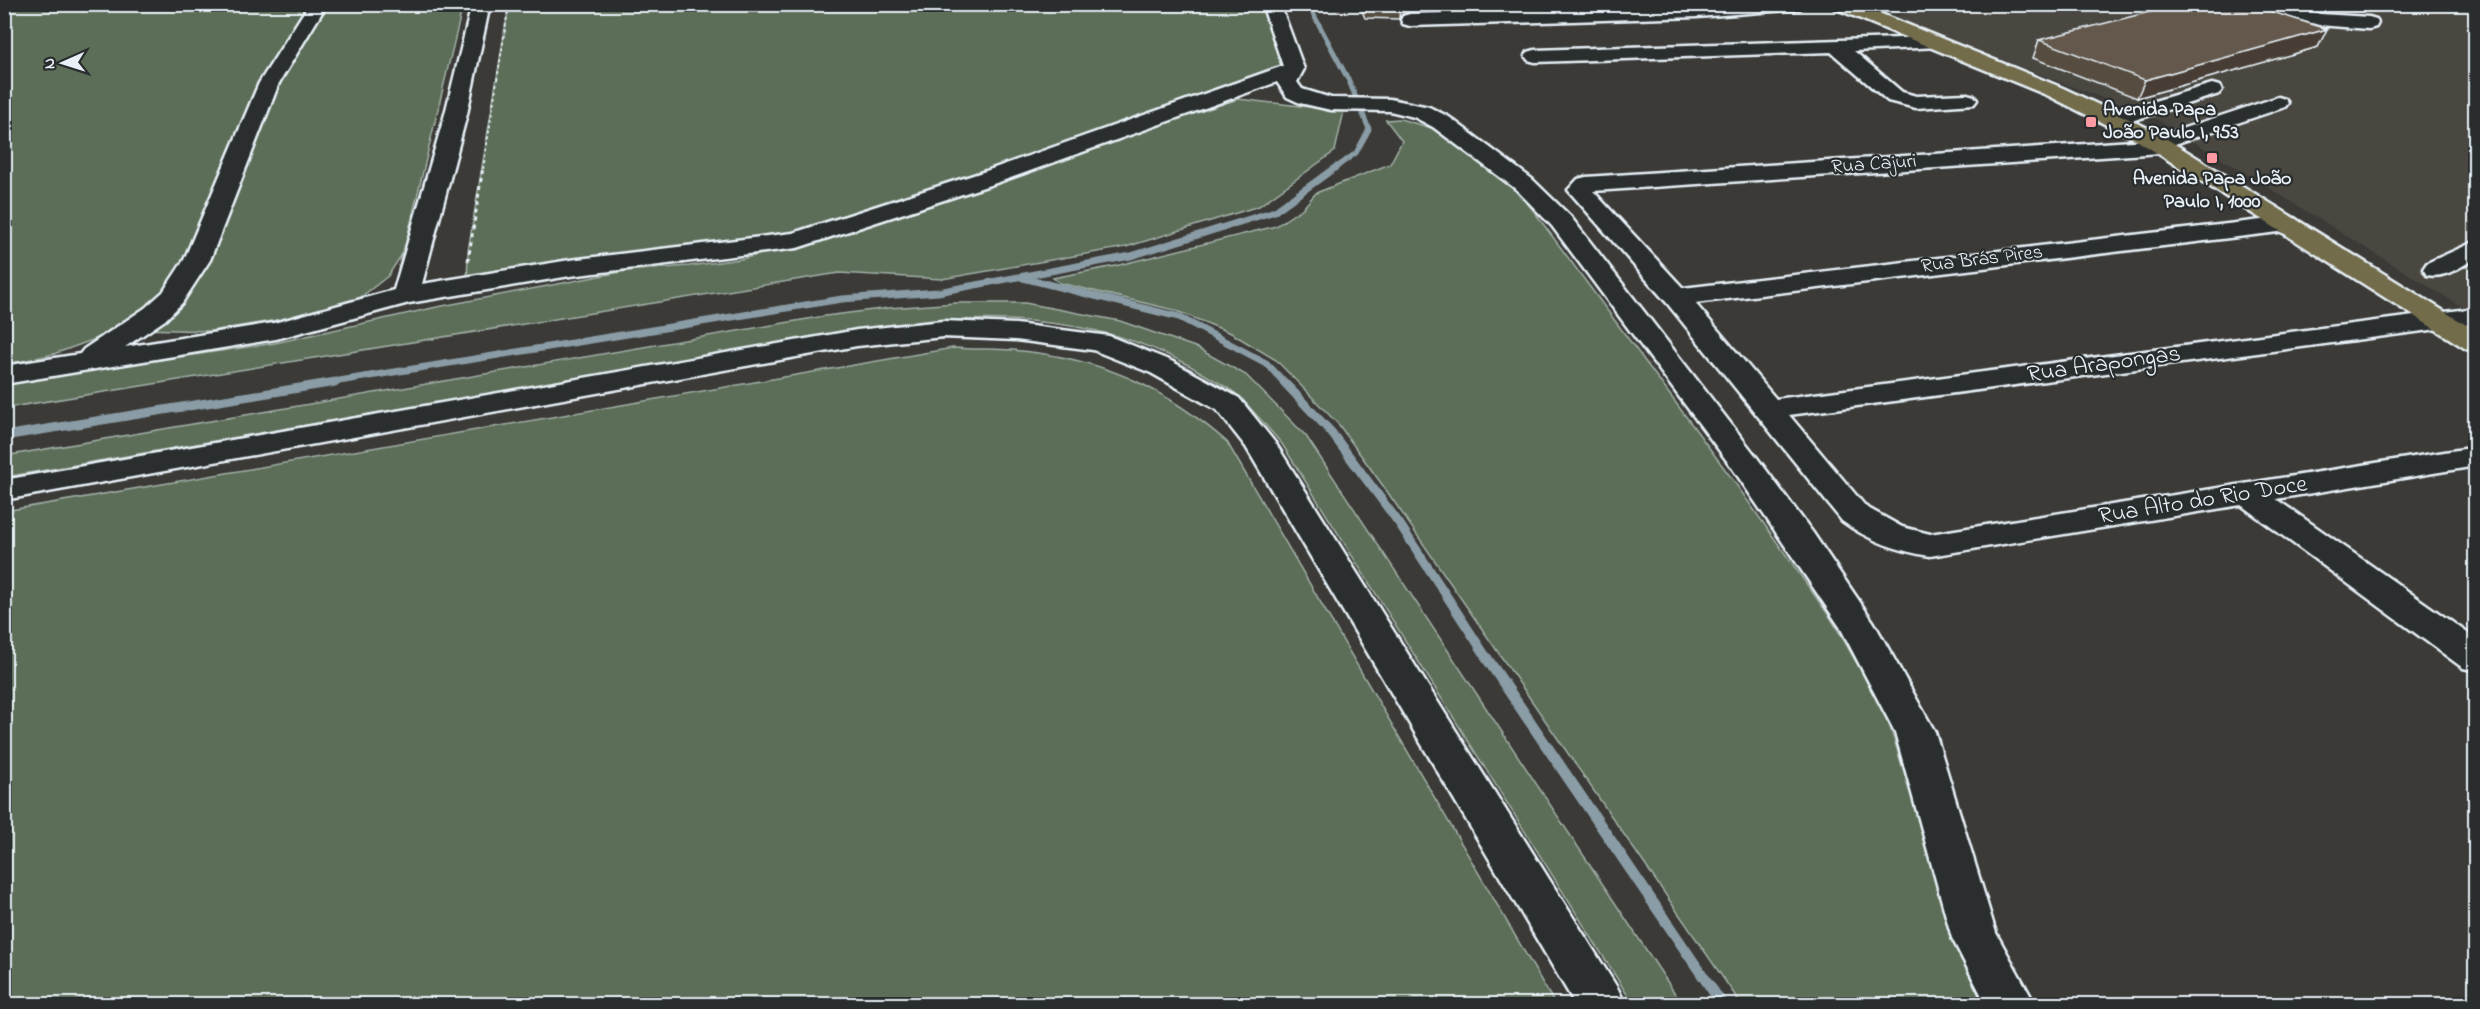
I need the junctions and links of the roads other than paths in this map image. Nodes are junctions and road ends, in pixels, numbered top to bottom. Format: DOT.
graph roads {
  1 [pos="318,4"];
  2 [pos="481,4"];
  3 [pos="1271,4"];
  4 [pos="1799,4"];
  5 [pos="1840,4"];
  6 [pos="2264,4"];
  7 [pos="1410,20"];
  8 [pos="2369,23"];
  9 [pos="1932,43"];
  10 [pos="1836,46"];
  11 [pos="1535,56"];
  12 [pos="1294,69"];
  13 [pos="2212,90"];
  14 [pos="1966,100"];
  15 [pos="2278,103"];
  16 [pos="2115,120"];
  17 [pos="2159,144"];
  18 [pos="1586,184"];
  19 [pos="2287,224"];
  20 [pos="2475,248"];
  21 [pos="2436,269"];
  22 [pos="406,295"];
  23 [pos="1676,297"];
  24 [pos="2475,316"];
  25 [pos="2439,320"];
  26 [pos="2475,343"];
  27 [pos="87,360"];
  28 [pos="4,375"];
  29 [pos="1768,409"];
  30 [pos="2475,456"];
  31 [pos="4,490"];
  32 [pos="2248,494"];
  33 [pos="2458,633"];
  34 [pos="2475,658"];
  35 [pos="1601,1005"];
  36 [pos="2011,1005"];
  1 -- 27 [label="street"];
  2 -- 22 [label="street"];
  3 -- 12 [label="street"];
  4 -- 7 [label="street"];
  5 -- 9 [label="main road"];
  6 -- 8 [label="street"];
  9 -- 10 [label="street"];
  9 -- 16 [label="main road"];
  10 -- 11 [label="street"];
  10 -- 14 [label="street"];
  12 -- 22 [label="street"];
  12 -- 36 [label="street"];
  13 -- 16 [label="street"];
  15 -- 17 [label="street, Rua Cajuri"];
  16 -- 17 [label="main road"];
  17 -- 18 [label="street, Rua Cajuri"];
  17 -- 19 [label="main road"];
  18 -- 23 [label="street, Rua Alto do Rio Doce"];
  19 -- 23 [label="street, Rua Brás Pires"];
  19 -- 25 [label="main road"];
  20 -- 21 [label="street"];
  22 -- 27 [label="street"];
  23 -- 29 [label="street, Rua Alto do Rio Doce"];
  24 -- 25 [label="street, Rua Arapongas"];
  25 -- 26 [label="main road"];
  25 -- 29 [label="street, Rua Arapongas"];
  27 -- 28 [label="street"];
  29 -- 32 [label="street, Rua Alto do Rio Doce"];
  30 -- 32 [label="street, Rua Alto do Rio Doce"];
  31 -- 35 [label="street"];
  32 -- 33 [label="street"];
  33 -- 34 [label="street"];
}
